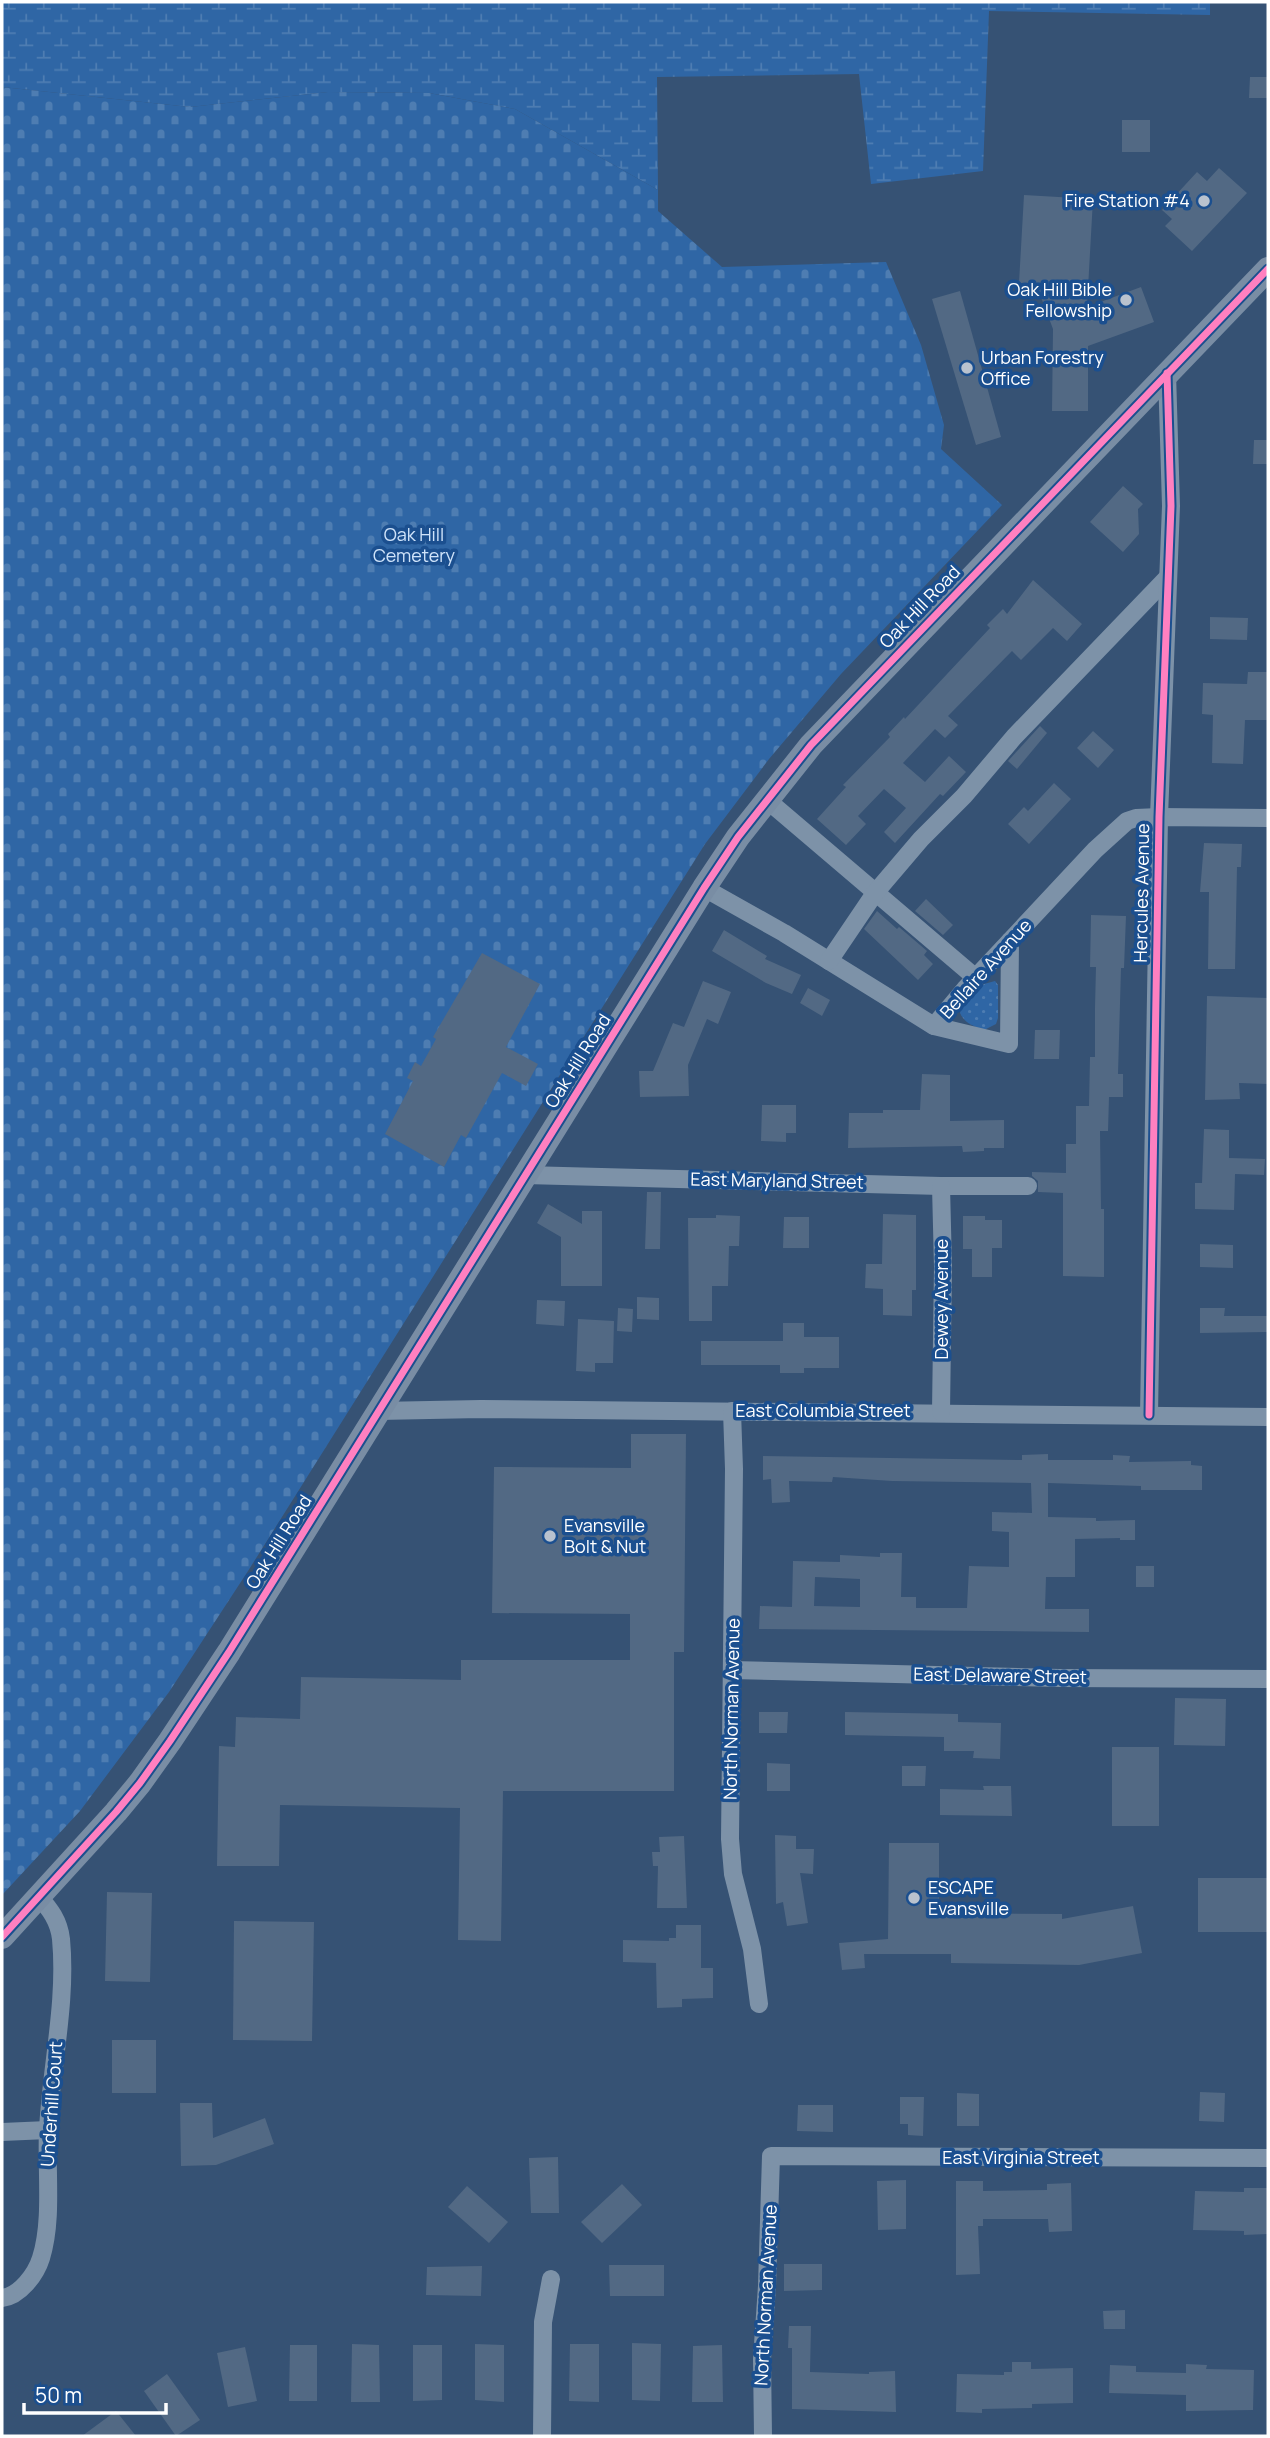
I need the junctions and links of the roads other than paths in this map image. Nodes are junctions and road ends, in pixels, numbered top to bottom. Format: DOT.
graph roads {
  1 [pos="1267,271"];
  2 [pos="1167,373"];
  3 [pos="1168,577"];
  4 [pos="766,799"];
  5 [pos="1159,817"];
  6 [pos="1268,818"];
  7 [pos="704,888"];
  8 [pos="875,893"];
  9 [pos="1010,941"];
  10 [pos="828,961"];
  11 [pos="976,978"];
  12 [pos="934,1026"];
  13 [pos="526,1175"];
  14 [pos="941,1186"];
  15 [pos="1028,1186"];
  16 [pos="732,1410"];
  17 [pos="378,1412"];
  18 [pos="941,1412"];
  19 [pos="1149,1415"];
  20 [pos="1268,1417"];
  21 [pos="732,1670"];
  22 [pos="1268,1679"];
  23 [pos="39,1897"];
  24 [pos="2,1937"];
  25 [pos="760,2004"];
  26 [pos="48,2130"];
  27 [pos="2,2132"];
  28 [pos="774,2157"];
  29 [pos="1268,2158"];
  30 [pos="551,2278"];
  31 [pos="2,2298"];
  32 [pos="542,2436"];
  33 [pos="762,2436"];
  1 -- 2 [label="main road, Oak Hill Road"];
  2 -- 3 [label="street, Hercules Avenue"];
  2 -- 4 [label="main road, Oak Hill Road"];
  3 -- 5 [label="street, Hercules Avenue"];
  3 -- 8 [label="street"];
  4 -- 7 [label="main road, Oak Hill Road"];
  4 -- 8 [label="street"];
  5 -- 6 [label="street, Bellaire Avenue"];
  5 -- 9 [label="street, Bellaire Avenue"];
  5 -- 19 [label="street, Hercules Avenue"];
  7 -- 10 [label="street, Bellaire Avenue"];
  7 -- 13 [label="main road, Oak Hill Road"];
  8 -- 10 [label="street"];
  8 -- 11 [label="street"];
  9 -- 11 [label="street, Bellaire Avenue"];
  9 -- 12 [label="street"];
  10 -- 12 [label="street, Bellaire Avenue"];
  11 -- 12 [label="street, Bellaire Avenue"];
  13 -- 14 [label="street, East Maryland Street"];
  13 -- 17 [label="main road, Oak Hill Road"];
  14 -- 15 [label="street, East Maryland Street"];
  14 -- 18 [label="street, Dewey Avenue"];
  16 -- 17 [label="street, East Columbia Street"];
  16 -- 18 [label="street, East Columbia Street"];
  16 -- 21 [label="street, North Norman Avenue"];
  17 -- 23 [label="main road, Oak Hill Road"];
  18 -- 19 [label="street, East Columbia Street"];
  19 -- 20 [label="street, East Columbia Street"];
  21 -- 22 [label="street, East Delaware Street"];
  21 -- 25 [label="street, North Norman Avenue"];
  23 -- 24 [label="main road, Oak Hill Road"];
  23 -- 26 [label="street, Underhill Court"];
  26 -- 27 [label="street"];
  26 -- 31 [label="street, Underhill Court"];
  28 -- 29 [label="street, East Virginia Street"];
  28 -- 33 [label="street, North Norman Avenue"];
  30 -- 32 [label="street"];
}
